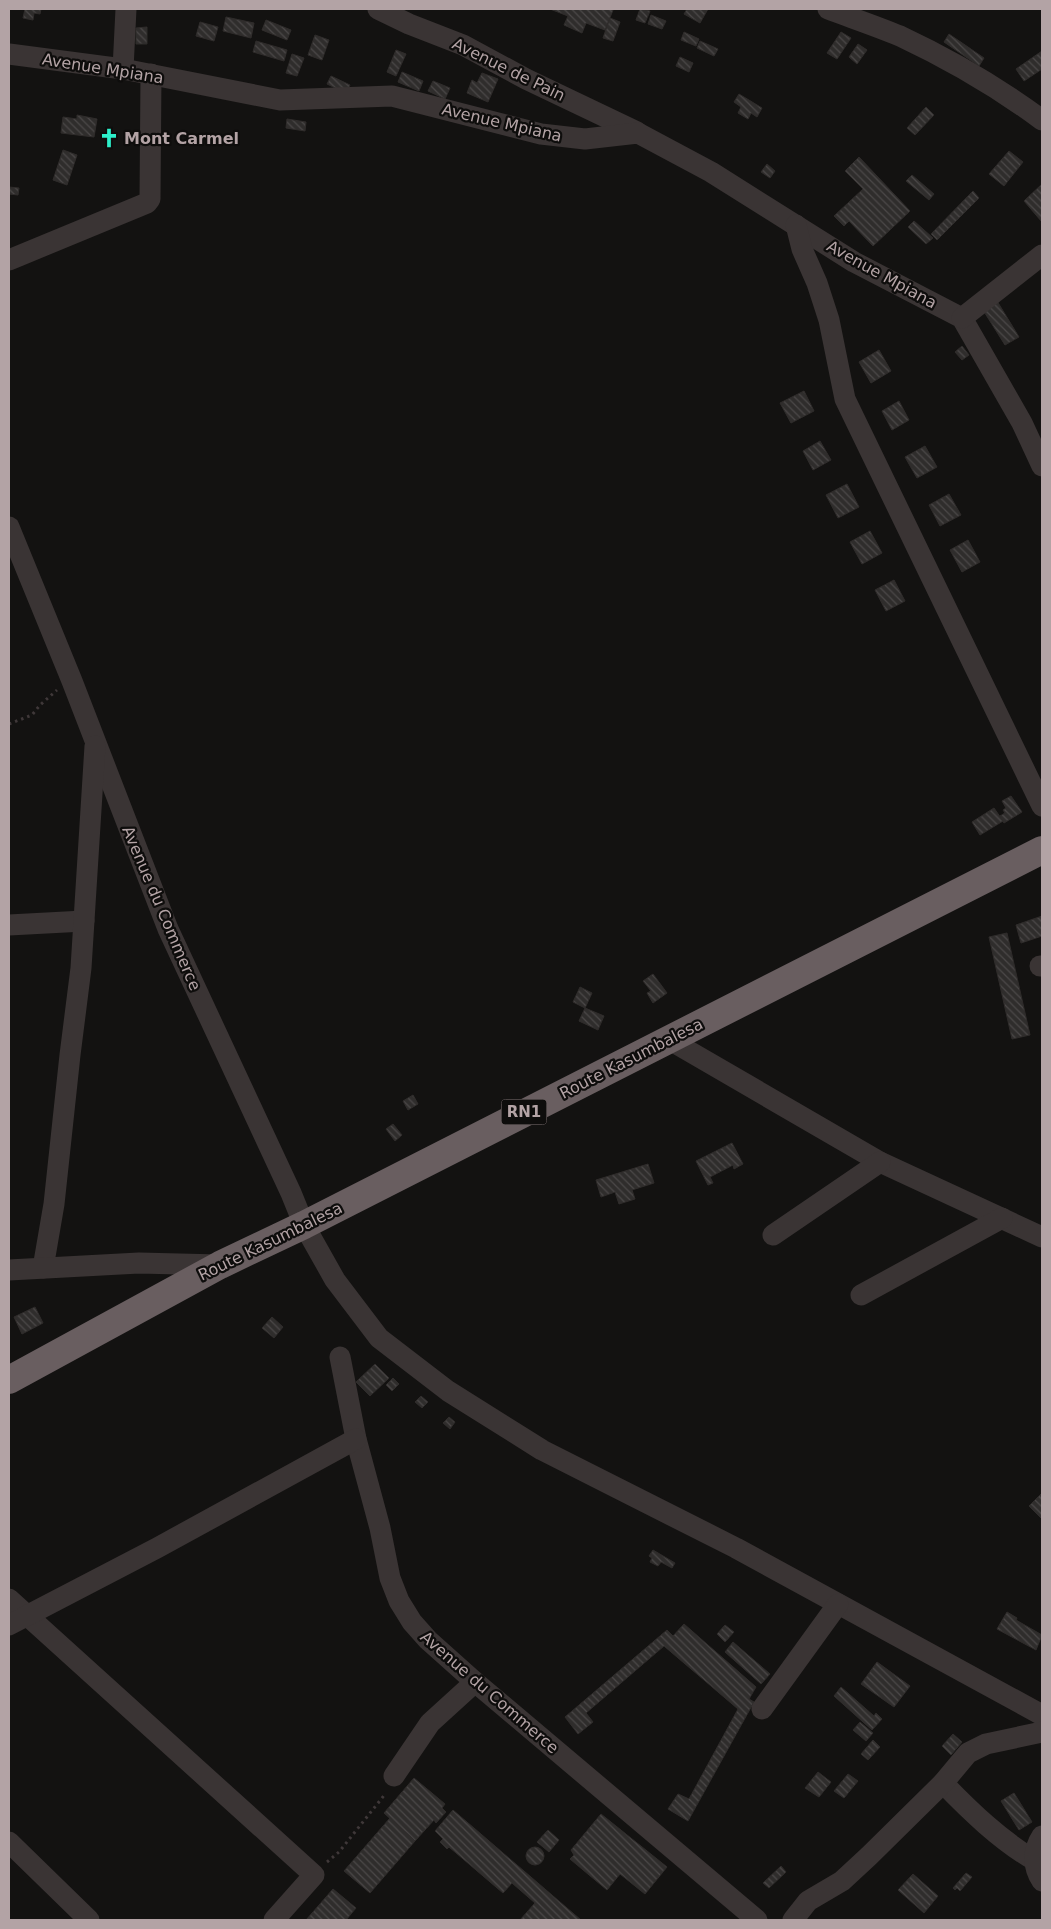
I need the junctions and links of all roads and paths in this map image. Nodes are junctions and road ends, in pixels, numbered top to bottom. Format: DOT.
graph roads {
  1 [pos="126,9"];
  2 [pos="378,9"];
  3 [pos="828,9"];
  4 [pos="9,54"];
  5 [pos="123,69"];
  6 [pos="151,74"];
  7 [pos="1042,120"];
  8 [pos="638,133"];
  9 [pos="796,225"];
  10 [pos="1042,255"];
  11 [pos="9,260"];
  12 [pos="962,318"];
  13 [pos="1042,466"];
  14 [pos="9,527"];
  15 [pos="72,681"];
  16 [pos="9,724"];
  17 [pos="95,739"];
  18 [pos="1042,806"];
  19 [pos="1042,850"];
  20 [pos="84,921"];
  21 [pos="9,925"];
  22 [pos="668,1039"];
  23 [pos="880,1162"];
  24 [pos="1002,1218"];
  25 [pos="304,1225"];
  26 [pos="773,1235"];
  27 [pos="1042,1237"];
  28 [pos="220,1264"];
  29 [pos="43,1268"];
  30 [pos="9,1270"];
  31 [pos="861,1295"];
  32 [pos="340,1357"];
  33 [pos="9,1380"];
  34 [pos="356,1439"];
  35 [pos="9,1599"];
  36 [pos="838,1604"];
  37 [pos="17,1620"];
  38 [pos="475,1682"];
  39 [pos="762,1709"];
  40 [pos="1042,1715"];
  41 [pos="1042,1732"];
  42 [pos="394,1776"];
  43 [pos="942,1783"];
  44 [pos="1042,1836"];
  45 [pos="9,1842"];
  46 [pos="1034,1860"];
  47 [pos="314,1875"];
  48 [pos="1042,1881"];
  49 [pos="90,1920"];
  50 [pos="274,1920"];
  51 [pos="757,1920"];
  52 [pos="793,1920"];
  1 -- 5 [label="street"];
  2 -- 8 [label="street, Avenue de Pain"];
  3 -- 7 [label="street"];
  4 -- 5 [label="street, Avenue Mpiana"];
  5 -- 6 [label="street, Avenue Mpiana"];
  6 -- 8 [label="street, Avenue Mpiana"];
  6 -- 11 [label="street"];
  8 -- 9 [label="street, Avenue Mpiana"];
  9 -- 12 [label="street, Avenue Mpiana"];
  9 -- 18 [label="street"];
  10 -- 12 [label="street"];
  12 -- 13 [label="street"];
  14 -- 15 [label="street, Avenue du Commerce"];
  15 -- 16 [label="path"];
  15 -- 17 [label="street, Avenue du Commerce"];
  17 -- 20 [label="street"];
  17 -- 25 [label="street, Avenue du Commerce"];
  19 -- 22 [label="highway, Route Kasumbalesa / RN1"];
  20 -- 21 [label="street"];
  20 -- 29 [label="street"];
  22 -- 23 [label="street"];
  22 -- 25 [label="highway, Route Kasumbalesa / RN1"];
  23 -- 24 [label="street"];
  23 -- 26 [label="street"];
  24 -- 27 [label="street"];
  24 -- 31 [label="street"];
  25 -- 28 [label="highway, Route Kasumbalesa / RN1"];
  25 -- 36 [label="street, Avenue du Commerce"];
  28 -- 29 [label="street"];
  28 -- 33 [label="highway, Route Kasumbalesa / RN1"];
  29 -- 30 [label="street"];
  32 -- 34 [label="street, Avenue du Commerce"];
  34 -- 37 [label="street"];
  34 -- 38 [label="street, Avenue du Commerce"];
  35 -- 37 [label="street"];
  36 -- 39 [label="street"];
  36 -- 40 [label="street, Avenue du Commerce"];
  37 -- 47 [label="street"];
  38 -- 42 [label="street"];
  38 -- 51 [label="street, Avenue du Commerce"];
  41 -- 43 [label="street"];
  42 -- 47 [label="path"];
  43 -- 46 [label="street"];
  43 -- 52 [label="street"];
  44 -- 46 [label="street"];
  45 -- 49 [label="street"];
  46 -- 48 [label="street"];
  47 -- 50 [label="street"];
}
